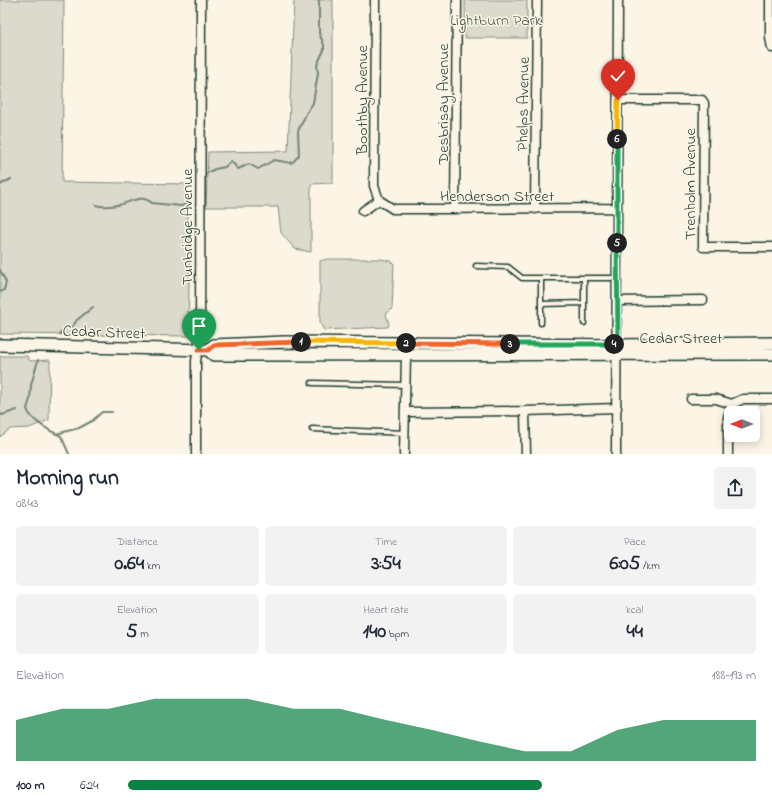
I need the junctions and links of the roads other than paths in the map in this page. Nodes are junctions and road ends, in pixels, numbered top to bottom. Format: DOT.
graph roads {
  1 [pos="201,0"];
  2 [pos="375,0"];
  3 [pos="457,0"];
  4 [pos="537,0"];
  5 [pos="618,0"];
  6 [pos="770,0"];
  7 [pos="772,48"];
  8 [pos="618,100"];
  9 [pos="379,200"];
  10 [pos="617,208"];
  11 [pos="455,209"];
  12 [pos="535,209"];
  13 [pos="363,211"];
  14 [pos="772,247"];
  15 [pos="476,266"];
  16 [pos="541,278"];
  17 [pos="584,278"];
  18 [pos="617,278"];
  19 [pos="703,300"];
  20 [pos="617,301"];
  21 [pos="584,303"];
  22 [pos="541,304"];
  23 [pos="541,323"];
  24 [pos="584,323"];
  25 [pos="772,343"];
  26 [pos="0,346"];
  27 [pos="617,349"];
  28 [pos="203,350"];
  29 [pos="406,354"];
  30 [pos="772,354"];
  31 [pos="312,383"];
  32 [pos="404,385"];
  33 [pos="691,399"];
  34 [pos="772,399"];
  35 [pos="732,404"];
  36 [pos="617,408"];
  37 [pos="405,412"];
  38 [pos="525,412"];
  39 [pos="312,429"];
  40 [pos="404,433"];
  41 [pos="196,454"];
  42 [pos="404,454"];
  43 [pos="526,454"];
  44 [pos="616,454"];
  45 [pos="728,454"];
  1 -- 28 [label="street, Tunbridge Avenue"];
  2 -- 9 [label="street, Boothby Avenue"];
  3 -- 11 [label="street, Desbrisay Avenue"];
  4 -- 12 [label="street, Phelps Avenue"];
  5 -- 8 [label="street"];
  6 -- 7 [label="street"];
  8 -- 10 [label="street"];
  8 -- 14 [label="street, Trenholm Avenue"];
  9 -- 11 [label="street, Henderson Street"];
  9 -- 13 [label="street"];
  10 -- 12 [label="street, Henderson Street"];
  10 -- 18 [label="street"];
  11 -- 12 [label="street, Henderson Street"];
  15 -- 16 [label="lane"];
  16 -- 17 [label="lane"];
  16 -- 22 [label="lane"];
  17 -- 18 [label="lane"];
  17 -- 21 [label="lane"];
  18 -- 20 [label="street"];
  19 -- 20 [label="street"];
  20 -- 27 [label="street"];
  21 -- 22 [label="lane"];
  21 -- 24 [label="lane"];
  22 -- 23 [label="lane"];
  25 -- 27 [label="main road, Cedar Street"];
  26 -- 28 [label="main road, Cedar Street"];
  27 -- 28 [label="main road, Cedar Street"];
  27 -- 29 [label="main road, Cedar Street"];
  27 -- 30 [label="main road, Cedar Street"];
  27 -- 36 [label="street"];
  28 -- 29 [label="main road, Cedar Street"];
  28 -- 41 [label="street, Tunbridge Avenue"];
  29 -- 32 [label="street"];
  31 -- 32 [label="lane"];
  32 -- 37 [label="street"];
  33 -- 35 [label="street"];
  34 -- 35 [label="street"];
  35 -- 45 [label="street"];
  36 -- 38 [label="street"];
  36 -- 44 [label="street"];
  37 -- 38 [label="street"];
  37 -- 40 [label="street"];
  38 -- 43 [label="street"];
  39 -- 40 [label="lane"];
  40 -- 42 [label="street"];
}
